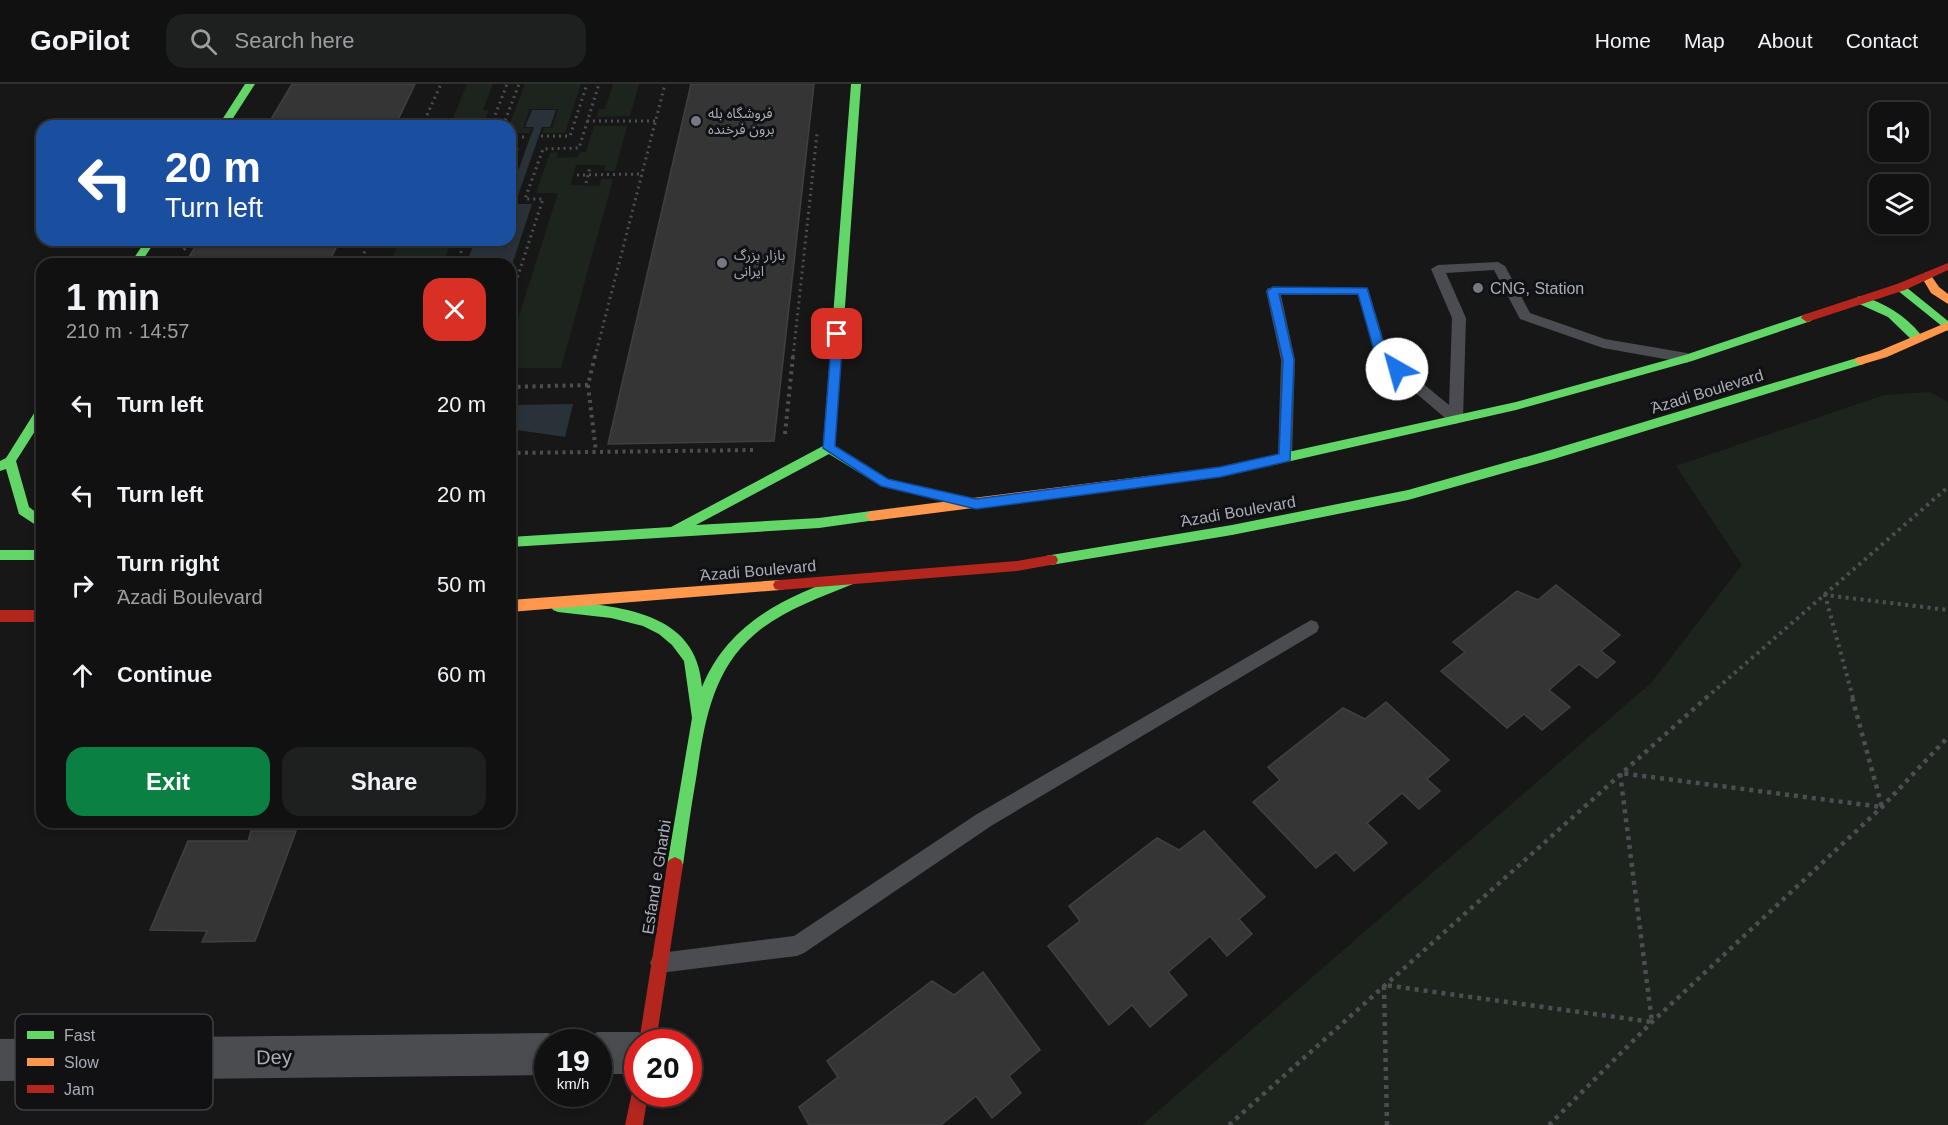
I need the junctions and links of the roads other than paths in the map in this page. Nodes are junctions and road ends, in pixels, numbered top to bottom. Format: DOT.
graph roads {
  1 [pos="250,84"];
  2 [pos="856,84"];
  3 [pos="227,120"];
  4 [pos="1948,267"];
  5 [pos="1926,276"];
  6 [pos="1901,287"];
  7 [pos="1861,300"];
  8 [pos="1948,300"];
  9 [pos="1948,327"];
  10 [pos="1917,338"];
  11 [pos="1688,358"];
  12 [pos="36,419"];
  13 [pos="1456,419"];
  14 [pos="829,448"];
  15 [pos="1285,457"];
  16 [pos="5,464"];
  17 [pos="976,504"];
  18 [pos="36,520"];
  19 [pos="673,532"];
  20 [pos="516,542"];
  21 [pos="0,555"];
  22 [pos="36,555"];
  23 [pos="853,578"];
  24 [pos="549,604"];
  25 [pos="516,606"];
  26 [pos="0,616"];
  27 [pos="36,616"];
  28 [pos="1311,627"];
  29 [pos="698,716"];
  30 [pos="659,963"];
  31 [pos="648,1029"];
  32 [pos="534,1054"];
  33 [pos="213,1058"];
  34 [pos="0,1060"];
  35 [pos="15,1060"];
  36 [pos="637,1107"];
  37 [pos="634,1125"];
  1 -- 3 [label="main road"];
  2 -- 14 [label="main road"];
  4 -- 5 [label="main road"];
  5 -- 6 [label="main road"];
  5 -- 8 [label="main road"];
  6 -- 7 [label="main road"];
  6 -- 9 [label="main road"];
  7 -- 10 [label="main road"];
  7 -- 11 [label="main road"];
  9 -- 10 [label="main road, َAzadi Boulevard"];
  10 -- 23 [label="main road, َAzadi Boulevard"];
  11 -- 13 [label="main road"];
  11 -- 13 [label="lane"];
  12 -- 16 [label="main road"];
  13 -- 15 [label="main road"];
  13 -- 15 [label="lane"];
  14 -- 17 [label="main road"];
  14 -- 19 [label="main road"];
  15 -- 17 [label="main road"];
  16 -- 18 [label="main road"];
  17 -- 19 [label="main road"];
  19 -- 20 [label="main road"];
  21 -- 22 [label="main road"];
  23 -- 24 [label="main road, َAzadi Boulevard"];
  23 -- 29 [label="main road"];
  24 -- 25 [label="main road, َAzadi Boulevard"];
  24 -- 29 [label="main road"];
  26 -- 27 [label="main road"];
  28 -- 30 [label="lane"];
  29 -- 30 [label="main road, Esfand e Gharbi"];
  30 -- 31 [label="main road, Esfand e Gharbi"];
  32 -- 33 [label="street, Dey"];
  34 -- 35 [label="street, Dey"];
  36 -- 37 [label="main road"];
}
